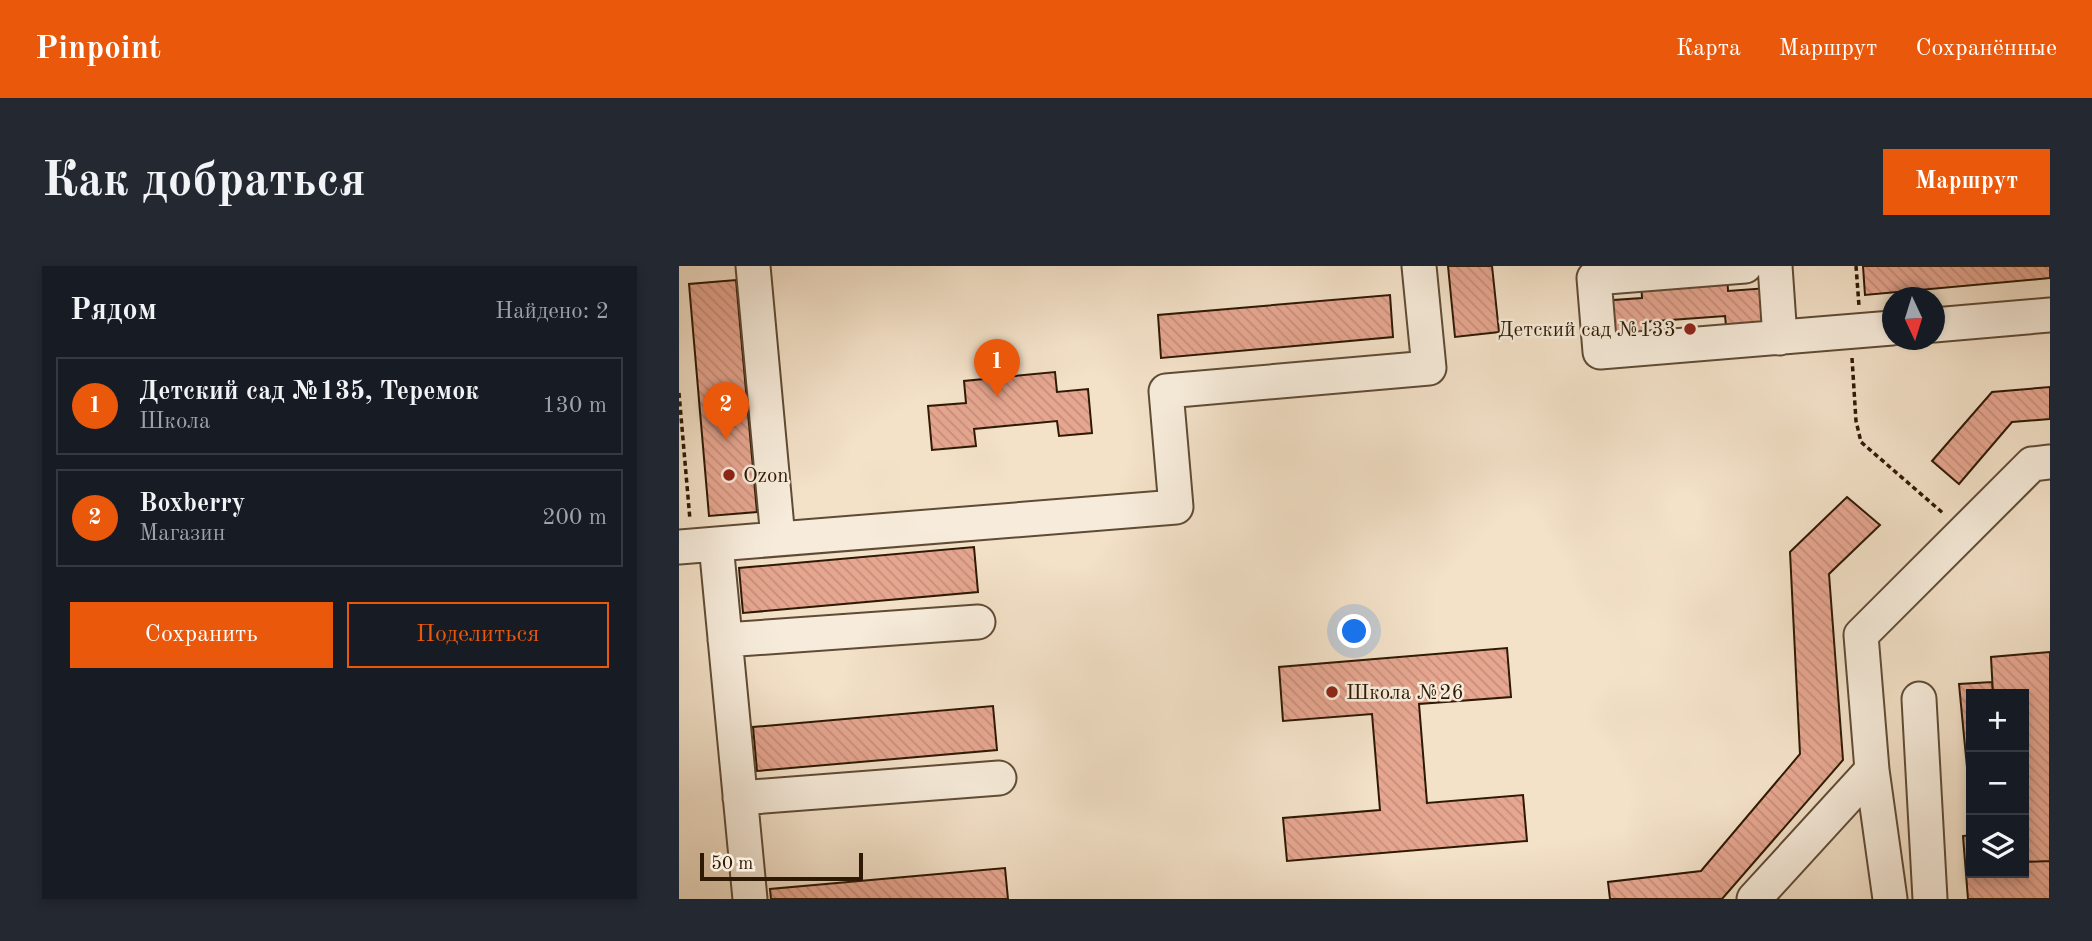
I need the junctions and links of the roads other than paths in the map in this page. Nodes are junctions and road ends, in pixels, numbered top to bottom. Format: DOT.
graph roads {
  1 [pos="753,266"];
  2 [pos="1419,266"];
  3 [pos="1745,266"];
  4 [pos="1775,266"];
  5 [pos="2050,315"];
  6 [pos="1945,324"];
  7 [pos="1868,330"];
  8 [pos="1780,338"];
  9 [pos="2050,462"];
  10 [pos="778,539"];
  11 [pos="716,544"];
  12 [pos="679,548"];
  13 [pos="978,622"];
  14 [pos="725,640"];
  15 [pos="1919,699"];
  16 [pos="1873,770"];
  17 [pos="999,778"];
  18 [pos="740,798"];
  19 [pos="750,899"];
  20 [pos="1754,899"];
  21 [pos="1890,899"];
  22 [pos="1930,899"];
  1 -- 10 [label="lane"];
  2 -- 10 [label="lane"];
  3 -- 8 [label="lane"];
  4 -- 8 [label="lane"];
  5 -- 6 [label="lane"];
  7 -- 8 [label="lane"];
  9 -- 16 [label="lane"];
  10 -- 11 [label="lane"];
  11 -- 12 [label="lane"];
  11 -- 14 [label="lane"];
  13 -- 14 [label="lane"];
  14 -- 18 [label="lane"];
  15 -- 22 [label="lane"];
  16 -- 20 [label="lane"];
  16 -- 21 [label="lane"];
  17 -- 18 [label="lane"];
  18 -- 19 [label="lane"];
}
